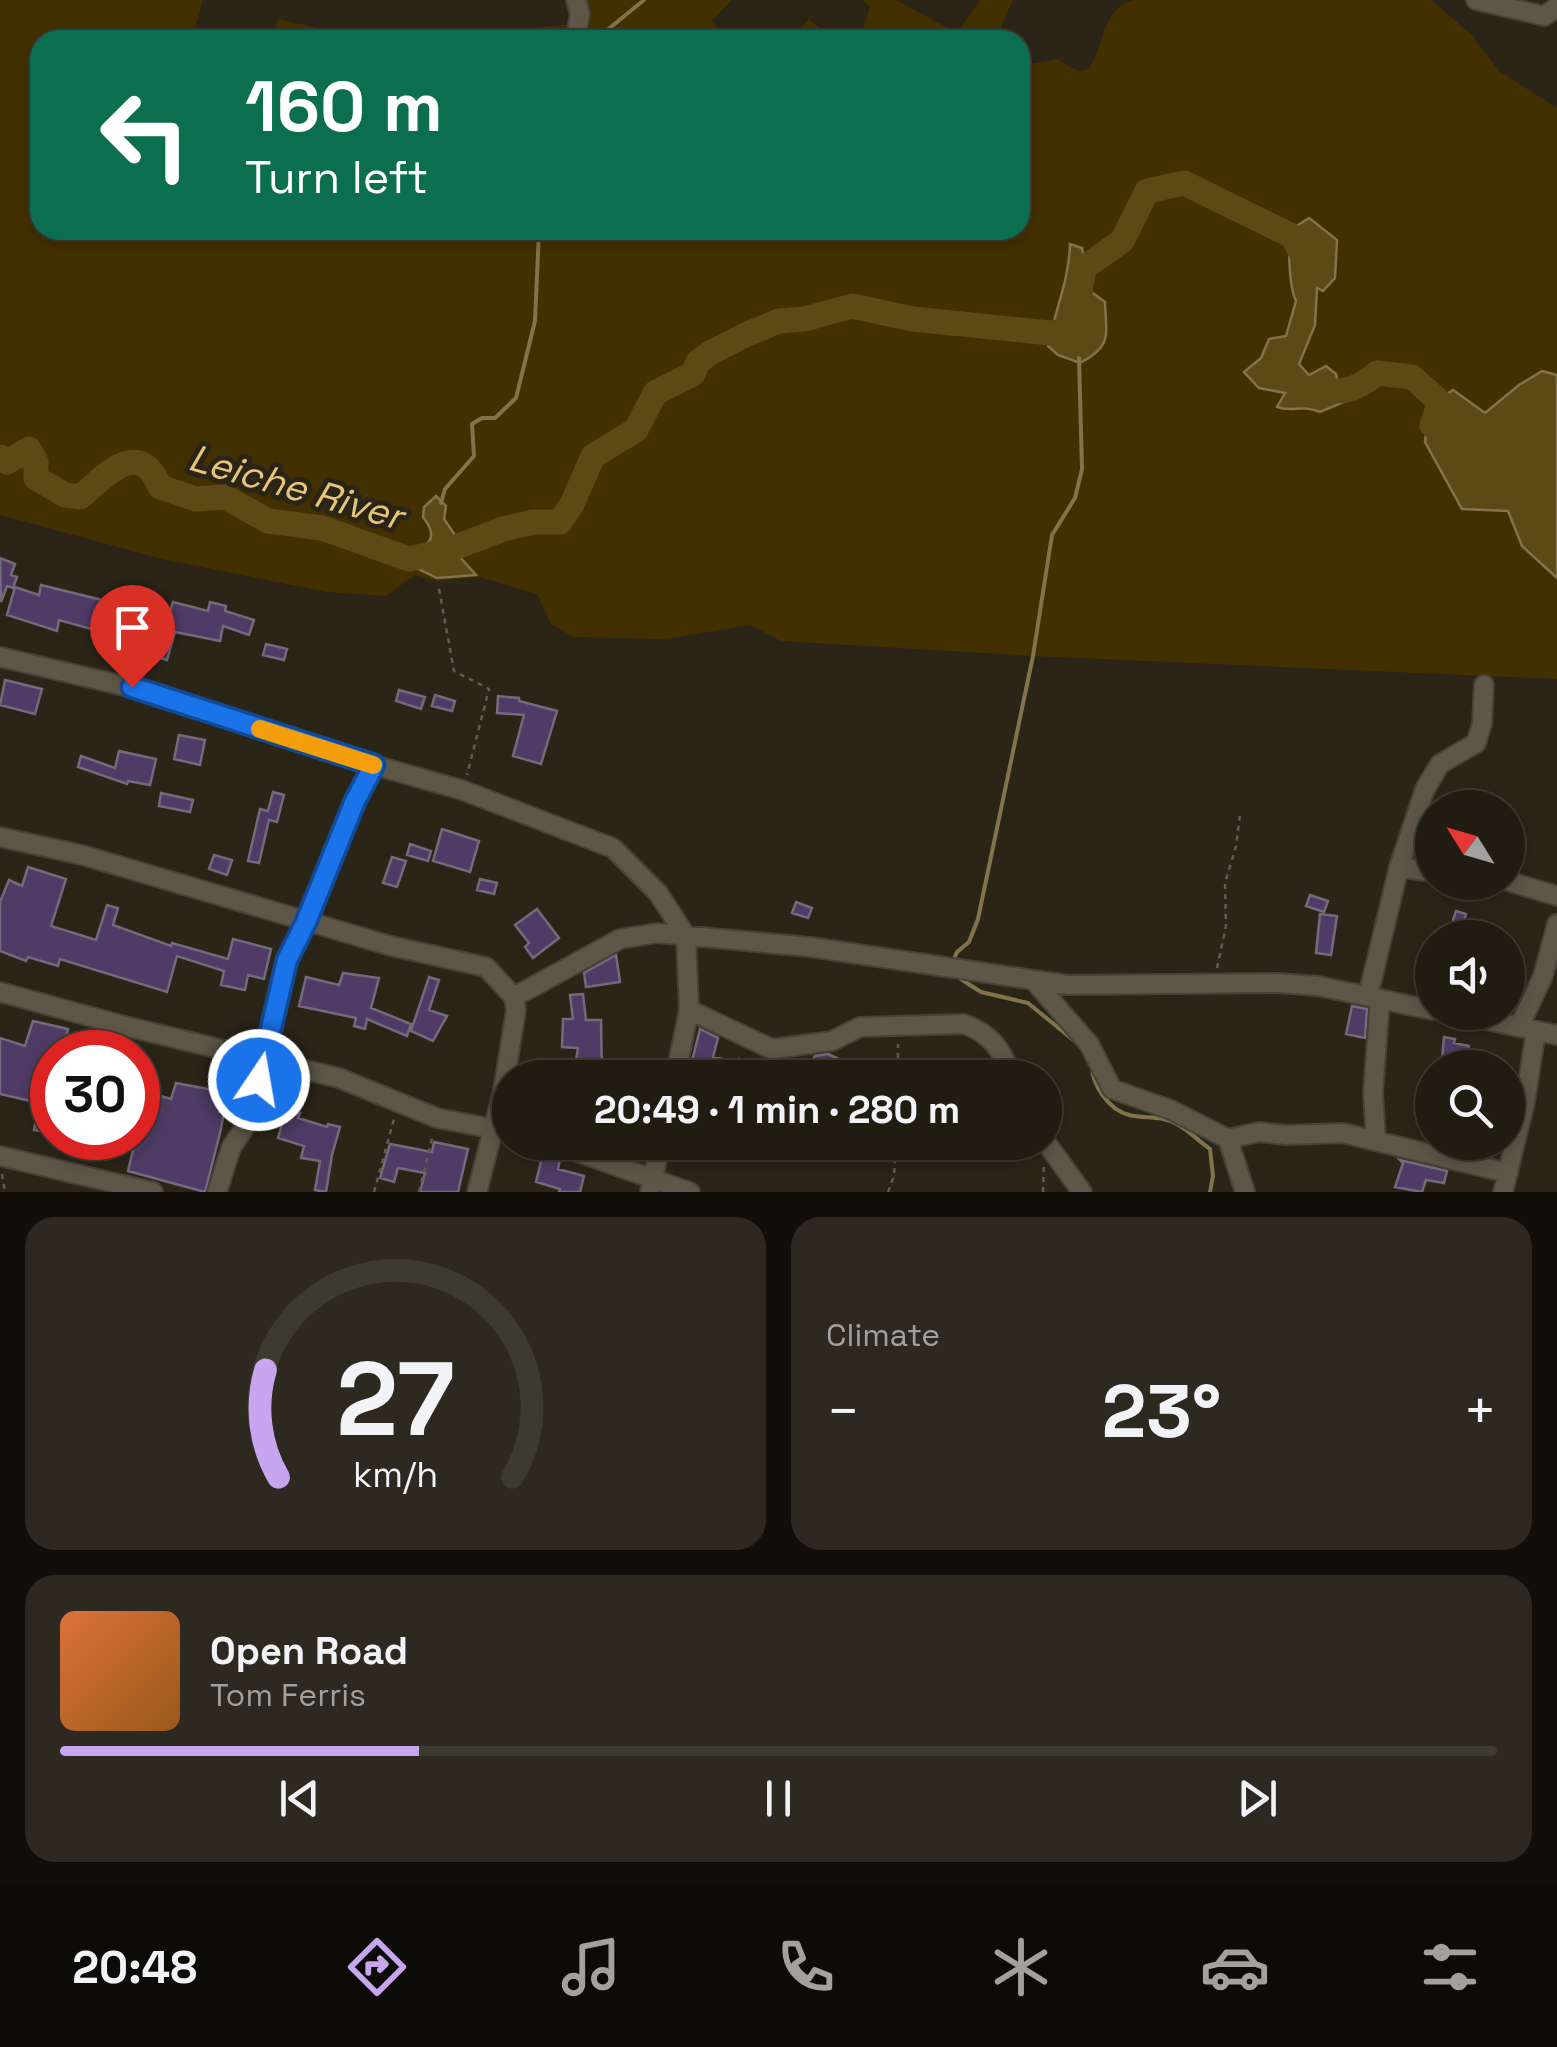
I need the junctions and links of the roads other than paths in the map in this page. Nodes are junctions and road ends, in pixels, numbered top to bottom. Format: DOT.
graph roads {
  1 [pos="576,0"];
  2 [pos="1476,0"];
  3 [pos="1557,7"];
  4 [pos="577,30"];
  5 [pos="0,657"];
  6 [pos="1484,685"];
  7 [pos="374,765"];
  8 [pos="0,837"];
  9 [pos="1398,867"];
  10 [pos="1415,870"];
  11 [pos="1525,886"];
  12 [pos="1557,896"];
  13 [pos="306,922"];
  14 [pos="1557,924"];
  15 [pos="686,936"];
  16 [pos="1035,982"];
  17 [pos="0,992"];
  18 [pos="514,997"];
  19 [pos="1374,997"];
  20 [pos="1415,1006"];
  21 [pos="689,1010"];
  22 [pos="1525,1027"];
  23 [pos="1528,1028"];
  24 [pos="1557,1035"];
  25 [pos="264,1058"];
  26 [pos="510,1060"];
  27 [pos="679,1060"];
  28 [pos="1003,1060"];
  29 [pos="492,1128"];
  30 [pos="1228,1139"];
  31 [pos="1376,1140"];
  32 [pos="492,1155"];
  33 [pos="0,1158"];
  34 [pos="592,1160"];
  35 [pos="657,1160"];
  36 [pos="1059,1160"];
  37 [pos="1508,1172"];
  38 [pos="652,1186"];
  39 [pos="154,1192"];
  40 [pos="217,1192"];
  41 [pos="477,1192"];
  42 [pos="690,1192"];
  43 [pos="1082,1192"];
  44 [pos="1245,1192"];
  45 [pos="1503,1192"];
  1 -- 4 [label="street"];
  2 -- 3 [label="street"];
  5 -- 7 [label="street"];
  6 -- 9 [label="street"];
  7 -- 13 [label="street"];
  7 -- 15 [label="street"];
  8 -- 13 [label="street"];
  9 -- 10 [label="street"];
  9 -- 19 [label="street"];
  11 -- 12 [label="street"];
  13 -- 18 [label="street"];
  13 -- 25 [label="street"];
  14 -- 23 [label="street"];
  15 -- 16 [label="street"];
  15 -- 18 [label="street"];
  15 -- 21 [label="street"];
  16 -- 19 [label="street"];
  16 -- 30 [label="street"];
  17 -- 25 [label="street"];
  18 -- 26 [label="street"];
  19 -- 20 [label="street"];
  19 -- 31 [label="street"];
  21 -- 27 [label="street"];
  21 -- 28 [label="street"];
  22 -- 23 [label="street"];
  23 -- 24 [label="street"];
  23 -- 37 [label="street"];
  25 -- 29 [label="street"];
  25 -- 40 [label="street"];
  30 -- 31 [label="street"];
  30 -- 44 [label="street"];
  31 -- 37 [label="street"];
  32 -- 41 [label="street"];
  33 -- 39 [label="street"];
  34 -- 38 [label="street"];
  35 -- 38 [label="street"];
  36 -- 43 [label="street"];
  37 -- 45 [label="street"];
  38 -- 42 [label="street"];
}
